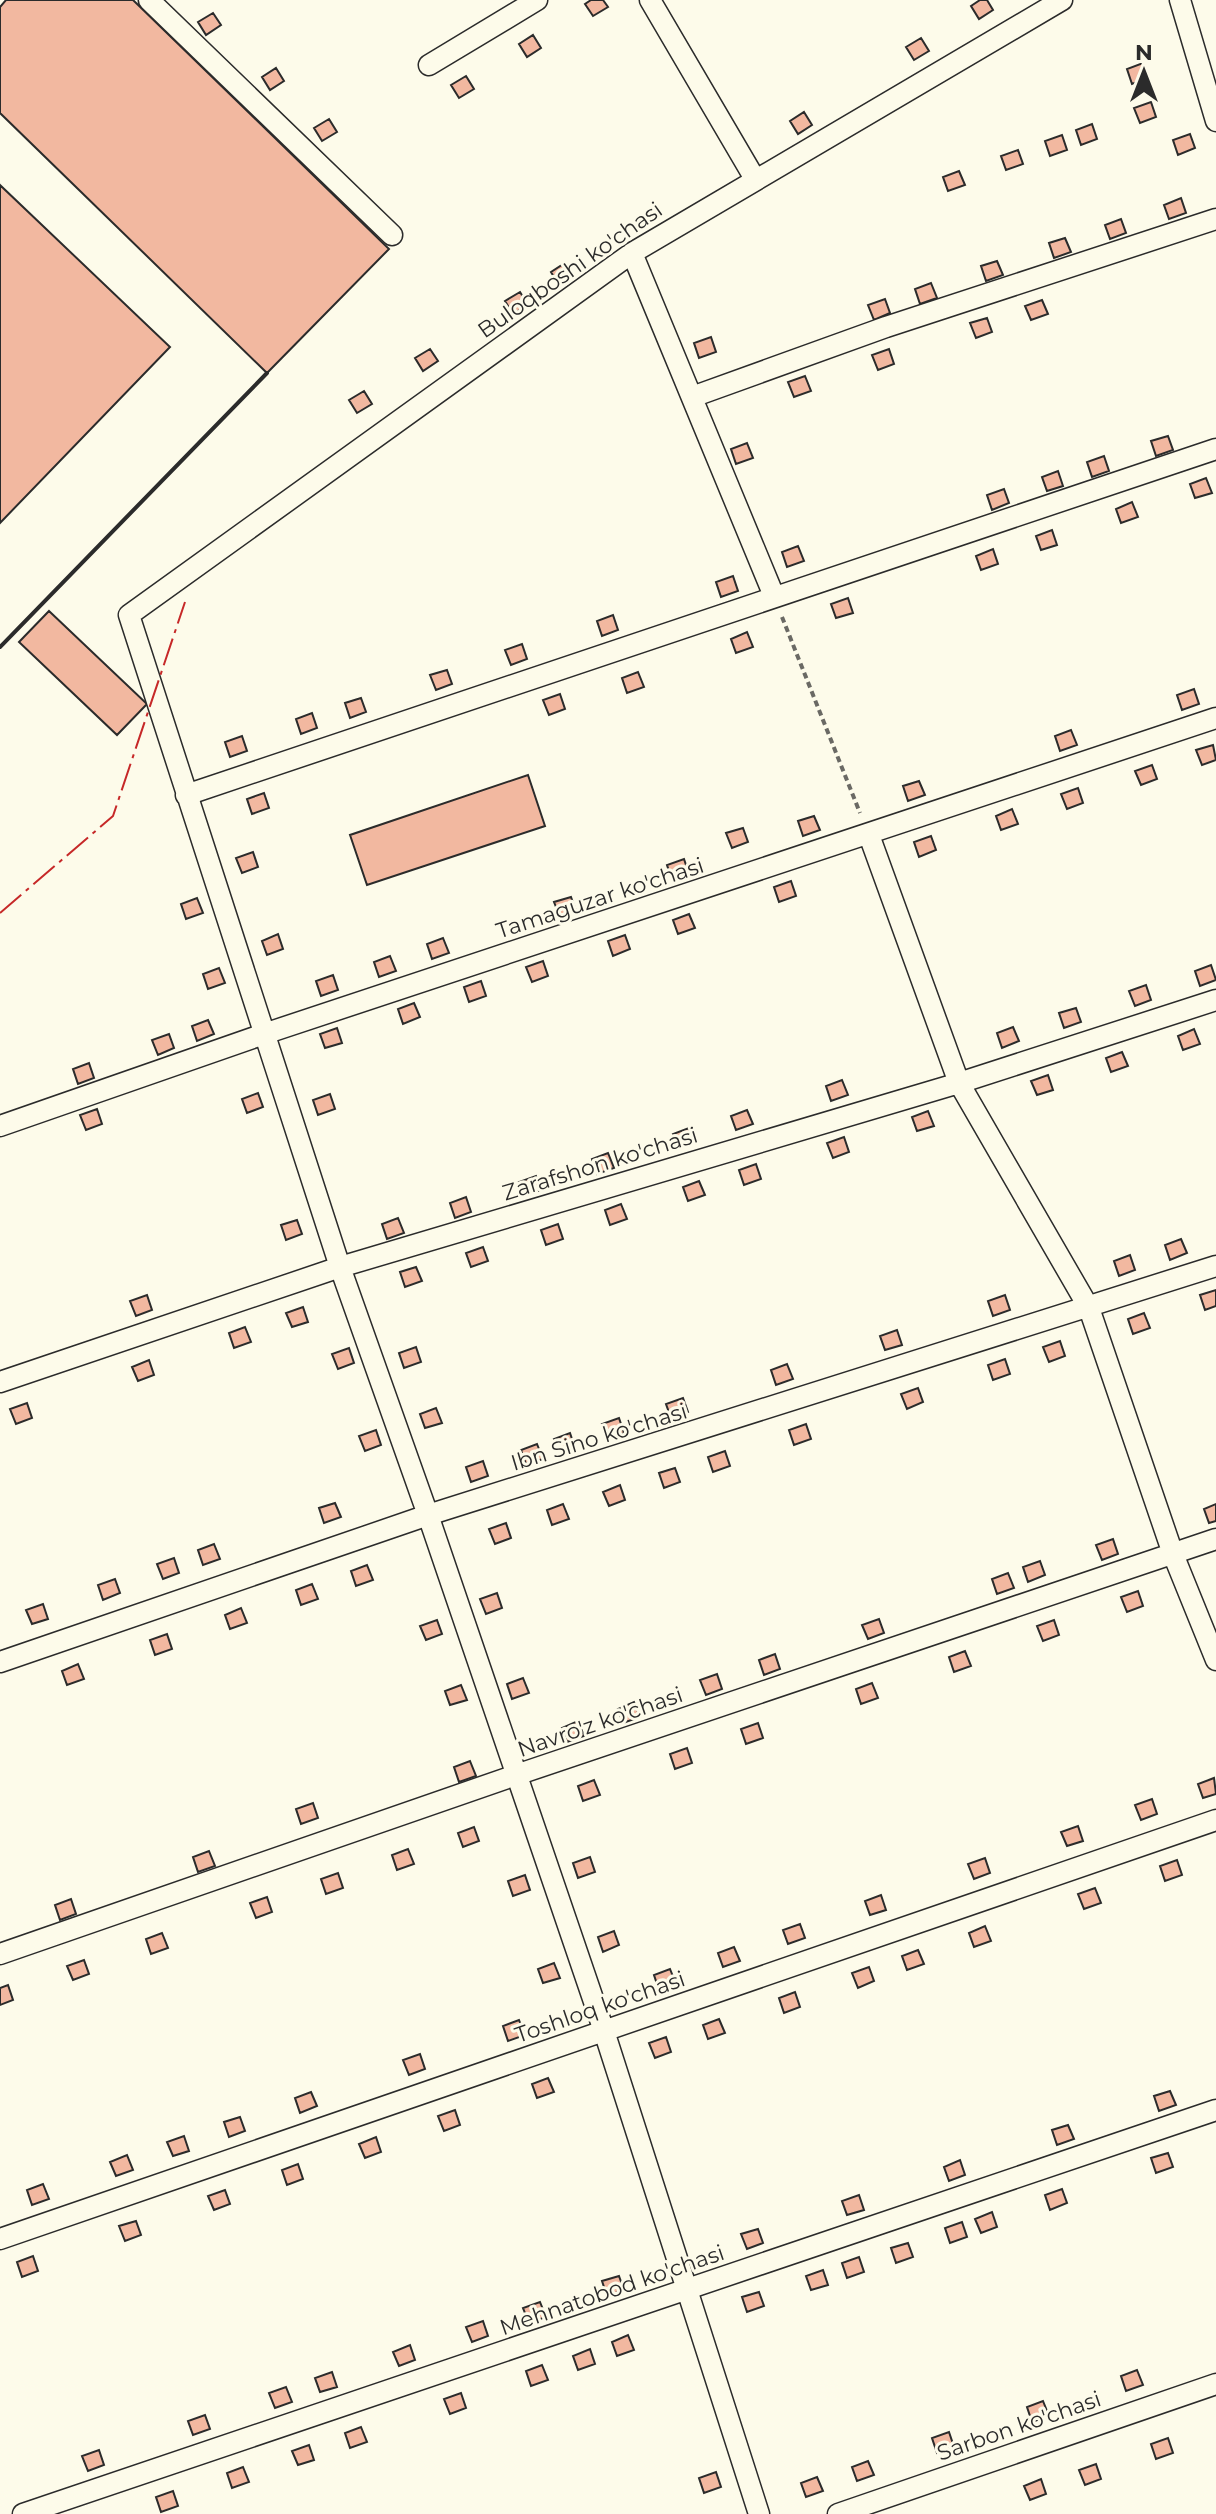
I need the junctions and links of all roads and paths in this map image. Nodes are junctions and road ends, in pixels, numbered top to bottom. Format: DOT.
graph roads {
  1 [pos="537,0"];
  2 [pos="650,0"];
  3 [pos="1062,0"];
  4 [pos="1180,0"];
  5 [pos="156,2"];
  6 [pos="429,65"];
  7 [pos="1216,121"];
  8 [pos="755,179"];
  9 [pos="1216,219"];
  10 [pos="392,235"];
  11 [pos="632,253"];
  12 [pos="692,397"];
  13 [pos="1216,449"];
  14 [pos="774,596"];
  15 [pos="1216,718"];
  16 [pos="186,795"];
  17 [pos="869,835"];
  18 [pos="1216,1000"];
  19 [pos="264,1034"];
  20 [pos="959,1083"];
  21 [pos="0,1126"];
  22 [pos="1216,1266"];
  23 [pos="340,1267"];
  24 [pos="1089,1308"];
  25 [pos="0,1382"];
  26 [pos="428,1515"];
  27 [pos="1216,1539"];
  28 [pos="1173,1554"];
  29 [pos="1216,1660"];
  30 [pos="0,1662"];
  31 [pos="516,1775"];
  32 [pos="1216,1820"];
  33 [pos="0,1954"];
  34 [pos="604,2031"];
  35 [pos="1216,2110"];
  36 [pos="0,2239"];
  37 [pos="686,2290"];
  38 [pos="1216,2384"];
  39 [pos="23,2514"];
  40 [pos="759,2514"];
  41 [pos="838,2514"];
  1 -- 6 [label="street"];
  2 -- 8 [label="street"];
  3 -- 8 [label="street, Buloqboshi ko'chasi"];
  4 -- 7 [label="street"];
  5 -- 10 [label="street"];
  8 -- 11 [label="street, Buloqboshi ko'chasi"];
  9 -- 12 [label="street"];
  11 -- 12 [label="street"];
  11 -- 16 [label="street, Buloqboshi ko'chasi"];
  12 -- 14 [label="street"];
  13 -- 14 [label="street"];
  14 -- 16 [label="street"];
  14 -- 17 [label="path"];
  15 -- 17 [label="street, Tamaguzar ko'chasi"];
  16 -- 19 [label="street"];
  17 -- 19 [label="street, Tamaguzar ko'chasi"];
  17 -- 20 [label="street"];
  18 -- 20 [label="street, Zarafshon ko'chasi"];
  19 -- 21 [label="street, Tamaguzar ko'chasi"];
  19 -- 23 [label="street"];
  20 -- 23 [label="street, Zarafshon ko'chasi"];
  20 -- 24 [label="street"];
  22 -- 24 [label="street, Ibn Sino ko'chasi"];
  23 -- 25 [label="street, Zarafshon ko'chasi"];
  23 -- 26 [label="street"];
  24 -- 26 [label="street, Ibn Sino ko'chasi"];
  24 -- 28 [label="street"];
  26 -- 30 [label="street, Ibn Sino ko'chasi"];
  26 -- 31 [label="street"];
  27 -- 28 [label="street, Navro'z ko'chasi"];
  28 -- 29 [label="street"];
  28 -- 31 [label="street, Navro'z ko'chasi"];
  31 -- 33 [label="street, Navro'z ko'chasi"];
  31 -- 34 [label="street"];
  32 -- 34 [label="street, Toshloq ko'chasi"];
  34 -- 36 [label="street, Toshloq ko'chasi"];
  34 -- 37 [label="street"];
  35 -- 37 [label="street, Mehnatobod ko'chasi"];
  37 -- 39 [label="street, Mehnatobod ko'chasi"];
  37 -- 40 [label="street"];
  38 -- 41 [label="street, Sarbon ko'chasi"];
}
